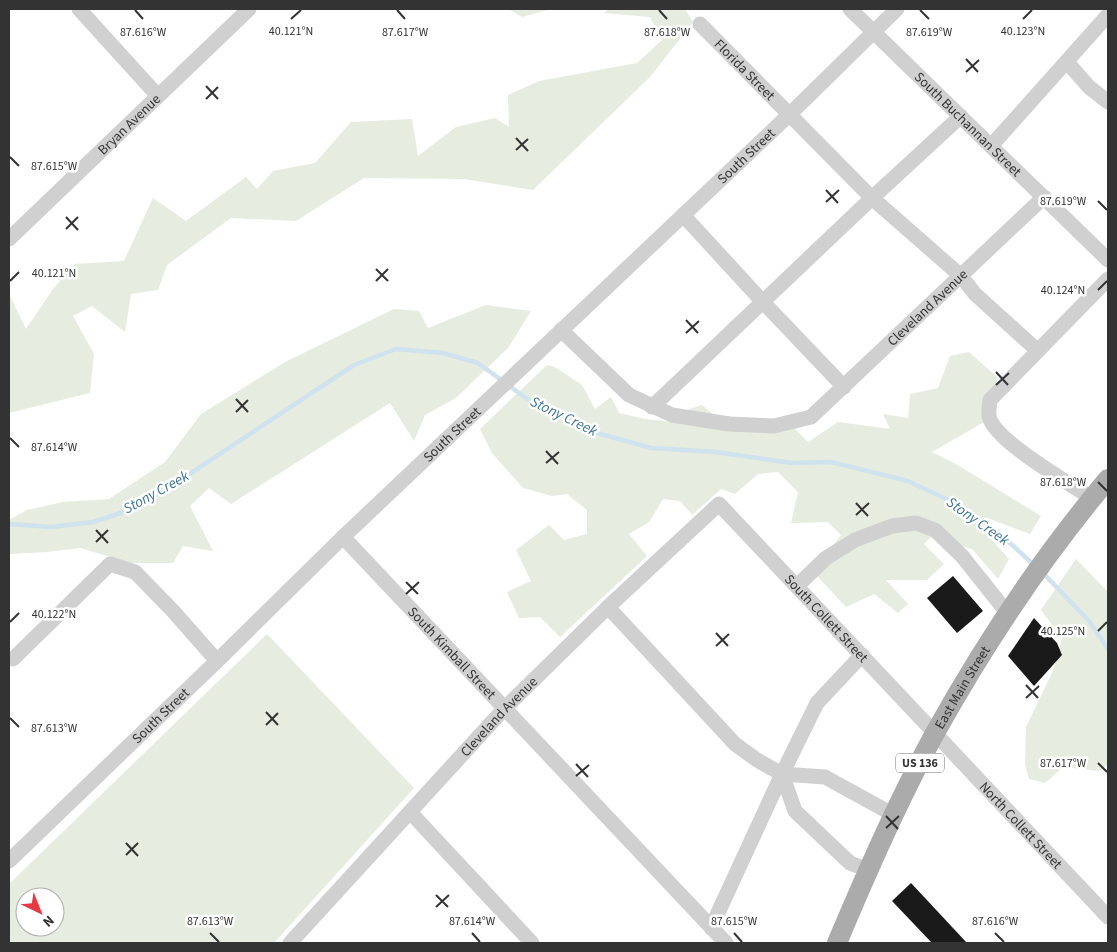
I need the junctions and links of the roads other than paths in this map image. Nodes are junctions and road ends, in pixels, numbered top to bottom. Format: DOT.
graph roads {
  1 [pos="79,9"];
  2 [pos="249,9"];
  3 [pos="850,9"];
  4 [pos="897,9"];
  5 [pos="1108,15"];
  6 [pos="700,24"];
  7 [pos="873,31"];
  8 [pos="1067,62"];
  9 [pos="158,96"];
  10 [pos="1108,102"];
  11 [pos="789,115"];
  12 [pos="961,116"];
  13 [pos="991,146"];
  14 [pos="1044,197"];
  15 [pos="872,198"];
  16 [pos="683,214"];
  17 [pos="9,239"];
  18 [pos="1108,260"];
  19 [pos="961,276"];
  20 [pos="1108,279"];
  21 [pos="762,301"];
  22 [pos="562,330"];
  23 [pos="1037,350"];
  24 [pos="844,386"];
  25 [pos="652,407"];
  26 [pos="1108,479"];
  27 [pos="1092,498"];
  28 [pos="719,504"];
  29 [pos="343,536"];
  30 [pos="797,586"];
  31 [pos="608,607"];
  32 [pos="1010,614"];
  33 [pos="862,655"];
  34 [pos="13,659"];
  35 [pos="217,661"];
  36 [pos="504,709"];
  37 [pos="935,734"];
  38 [pos="782,774"];
  39 [pos="410,812"];
  40 [pos="894,815"];
  41 [pos="9,861"];
  42 [pos="868,870"];
  43 [pos="1108,917"];
  44 [pos="711,928"];
  45 [pos="290,943"];
  46 [pos="532,943"];
  47 [pos="726,943"];
  48 [pos="837,943"];
  1 -- 9 [label="street"];
  2 -- 9 [label="street, Bryan Avenue"];
  3 -- 7 [label="street, South Buchannan Street"];
  4 -- 7 [label="street, South Street"];
  5 -- 8 [label="street"];
  6 -- 11 [label="street, Florida Street"];
  7 -- 11 [label="street, South Street"];
  7 -- 12 [label="street, South Buchannan Street"];
  8 -- 10 [label="street"];
  8 -- 13 [label="street"];
  9 -- 17 [label="street, Bryan Avenue"];
  11 -- 15 [label="street, Florida Street"];
  11 -- 16 [label="street, South Street"];
  12 -- 13 [label="street, South Buchannan Street"];
  12 -- 15 [label="street"];
  13 -- 14 [label="street, South Buchannan Street"];
  14 -- 18 [label="street, South Buchannan Street"];
  14 -- 19 [label="street, Cleveland Avenue"];
  15 -- 19 [label="street, Florida Street"];
  15 -- 21 [label="street"];
  16 -- 21 [label="street"];
  16 -- 22 [label="street, South Street"];
  19 -- 23 [label="street, Florida Street"];
  19 -- 24 [label="street, Cleveland Avenue"];
  20 -- 23 [label="street"];
  21 -- 24 [label="street"];
  21 -- 25 [label="street"];
  22 -- 25 [label="street"];
  22 -- 29 [label="street, South Street"];
  23 -- 27 [label="street"];
  24 -- 25 [label="street, Cleveland Avenue"];
  26 -- 27 [label="main road, East Main Street / US 136"];
  27 -- 32 [label="main road, East Main Street / US 136"];
  28 -- 30 [label="street, South Collett Street"];
  28 -- 31 [label="street, Cleveland Avenue"];
  29 -- 35 [label="street, South Street"];
  29 -- 36 [label="street, South Kimball Street"];
  30 -- 32 [label="street"];
  30 -- 33 [label="street, South Collett Street"];
  31 -- 36 [label="street, Cleveland Avenue"];
  31 -- 38 [label="street"];
  32 -- 37 [label="main road, East Main Street / US 136"];
  33 -- 37 [label="street, South Collett Street"];
  33 -- 38 [label="street"];
  34 -- 35 [label="street"];
  35 -- 41 [label="street, South Street"];
  36 -- 39 [label="street, Cleveland Avenue"];
  36 -- 44 [label="street, South Kimball Street"];
  37 -- 40 [label="main road, East Main Street / US 136"];
  37 -- 43 [label="street, North Collett Street"];
  38 -- 40 [label="street"];
  38 -- 42 [label="street"];
  38 -- 44 [label="street"];
  39 -- 45 [label="street, Cleveland Avenue"];
  39 -- 46 [label="street"];
  40 -- 42 [label="main road, East Main Street / US 136"];
  42 -- 48 [label="main road, East Main Street / US 136"];
  44 -- 47 [label="street, South Kimball Street"];
}
